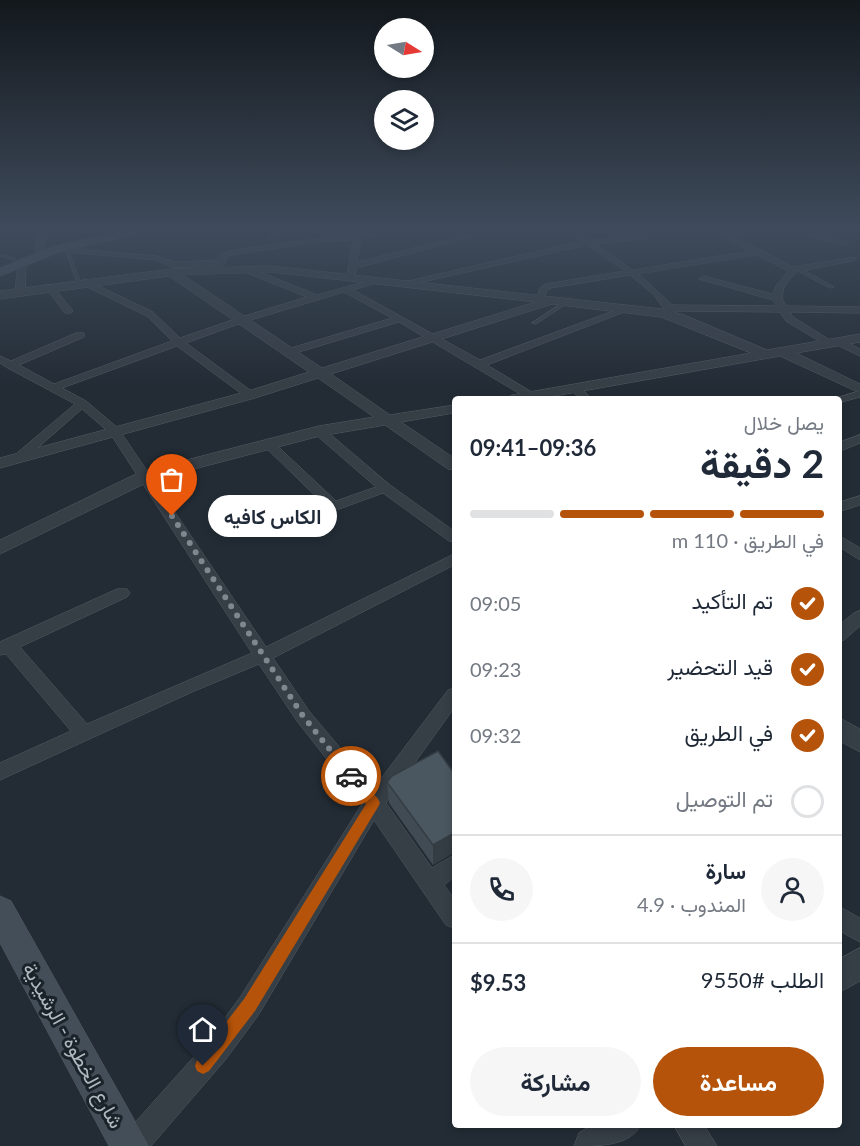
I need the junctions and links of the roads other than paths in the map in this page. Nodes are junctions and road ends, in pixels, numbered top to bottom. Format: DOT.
graph roads {
  1 [pos="19,280"];
  2 [pos="91,280"];
  3 [pos="189,280"];
  4 [pos="274,280"];
  5 [pos="374,280"];
  6 [pos="380,280"];
  7 [pos="415,280"];
  8 [pos="583,280"];
  9 [pos="639,280"];
  10 [pos="709,280"];
  11 [pos="786,280"];
  12 [pos="820,280"];
  13 [pos="81,282"];
  14 [pos="404,283"];
  15 [pos="832,286"];
  16 [pos="49,288"];
  17 [pos="345,289"];
  18 [pos="20,292"];
  19 [pos="0,295"];
  20 [pos="317,298"];
  21 [pos="777,298"];
  22 [pos="553,301"];
  23 [pos="627,309"];
  24 [pos="860,310"];
  25 [pos="68,311"];
  26 [pos="784,311"];
  27 [pos="672,312"];
  28 [pos="400,318"];
  29 [pos="241,320"];
  30 [pos="534,323"];
  31 [pos="80,335"];
  32 [pos="434,337"];
  33 [pos="860,338"];
  34 [pos="178,342"];
  35 [pos="834,343"];
  36 [pos="288,352"];
  37 [pos="782,352"];
  38 [pos="860,353"];
  39 [pos="766,355"];
  40 [pos="4,363"];
  41 [pos="479,364"];
  42 [pos="319,373"];
  43 [pos="52,388"];
  44 [pos="575,388"];
  45 [pos="860,389"];
  46 [pos="860,394"];
  47 [pos="250,395"];
  48 [pos="531,396"];
  49 [pos="583,396"];
  50 [pos="842,399"];
  51 [pos="82,403"];
  52 [pos="452,409"];
  53 [pos="388,420"];
  54 [pos="114,430"];
  55 [pos="319,431"];
  56 [pos="860,439"];
  57 [pos="267,444"];
  58 [pos="842,446"];
  59 [pos="21,456"];
  60 [pos="0,464"];
  61 [pos="452,464"];
  62 [pos="146,476"];
  63 [pos="385,488"];
  64 [pos="860,500"];
  65 [pos="842,506"];
  66 [pos="452,537"];
  67 [pos="842,542"];
  68 [pos="0,548"];
  69 [pos="860,555"];
  70 [pos="452,560"];
  71 [pos="122,592"];
  72 [pos="860,617"];
  73 [pos="842,629"];
  74 [pos="4,647"];
  75 [pos="262,656"];
  76 [pos="452,698"];
  77 [pos="842,730"];
  78 [pos="84,734"];
  79 [pos="860,742"];
  80 [pos="0,772"];
  81 [pos="374,803"];
  82 [pos="452,866"];
  83 [pos="430,882"];
  84 [pos="0,912"];
  85 [pos="452,914"];
  86 [pos="842,920"];
  87 [pos="860,931"];
  88 [pos="860,963"];
  89 [pos="842,975"];
  90 [pos="689,1128"];
  91 [pos="132,1146"];
  92 [pos="703,1146"];
  1 -- 18 [label="street"];
  2 -- 13 [label="street"];
  3 -- 29 [label="street"];
  4 -- 20 [label="street"];
  5 -- 17 [label="street"];
  6 -- 14 [label="street"];
  7 -- 14 [label="street"];
  8 -- 22 [label="street"];
  9 -- 27 [label="street"];
  10 -- 21 [label="street"];
  11 -- 21 [label="street"];
  12 -- 15 [label="lane"];
  13 -- 16 [label="street"];
  13 -- 34 [label="street"];
  14 -- 22 [label="street"];
  16 -- 18 [label="street"];
  16 -- 25 [label="street"];
  17 -- 20 [label="street"];
  17 -- 28 [label="street"];
  18 -- 19 [label="street"];
  20 -- 29 [label="street"];
  21 -- 26 [label="street"];
  22 -- 23 [label="street"];
  22 -- 30 [label="lane"];
  22 -- 32 [label="street"];
  23 -- 27 [label="street"];
  23 -- 41 [label="street"];
  24 -- 26 [label="street"];
  26 -- 27 [label="street"];
  26 -- 35 [label="street"];
  27 -- 39 [label="street"];
  28 -- 32 [label="street"];
  28 -- 36 [label="street"];
  29 -- 34 [label="street"];
  29 -- 36 [label="street"];
  31 -- 40 [label="street"];
  32 -- 41 [label="street"];
  32 -- 42 [label="street"];
  33 -- 35 [label="street"];
  34 -- 43 [label="street"];
  34 -- 47 [label="street"];
  35 -- 37 [label="street"];
  35 -- 38 [label="street"];
  36 -- 42 [label="street"];
  37 -- 39 [label="street"];
  37 -- 45 [label="street"];
  39 -- 44 [label="street"];
  40 -- 43 [label="street"];
  41 -- 48 [label="street"];
  42 -- 47 [label="street"];
  42 -- 53 [label="street"];
  43 -- 51 [label="street"];
  44 -- 48 [label="street"];
  44 -- 49 [label="street"];
  46 -- 50 [label="street"];
  47 -- 54 [label="street"];
  51 -- 54 [label="street"];
  51 -- 59 [label="street"];
  52 -- 53 [label="street"];
  53 -- 55 [label="street"];
  53 -- 61 [label="street"];
  54 -- 59 [label="street"];
  54 -- 62 [label="street"];
  55 -- 57 [label="street"];
  55 -- 63 [label="street"];
  56 -- 58 [label="street"];
  57 -- 62 [label="street"];
  57 -- 63 [label="street"];
  59 -- 60 [label="street"];
  62 -- 68 [label="street"];
  62 -- 75 [label="street"];
  63 -- 66 [label="street"];
  64 -- 65 [label="street"];
  67 -- 69 [label="street"];
  70 -- 75 [label="street"];
  71 -- 74 [label="street"];
  72 -- 73 [label="street"];
  74 -- 78 [label="street"];
  75 -- 78 [label="street"];
  75 -- 81 [label="street"];
  76 -- 81 [label="street"];
  77 -- 79 [label="street"];
  78 -- 80 [label="street"];
  81 -- 83 [label="street"];
  81 -- 91 [label="street"];
  82 -- 83 [label="street"];
  83 -- 85 [label="street"];
  84 -- 91 [label="main road, شارع الخطوة - الرشيدية"];
  86 -- 87 [label="street"];
  88 -- 89 [label="street"];
  90 -- 92 [label="street"];
}
